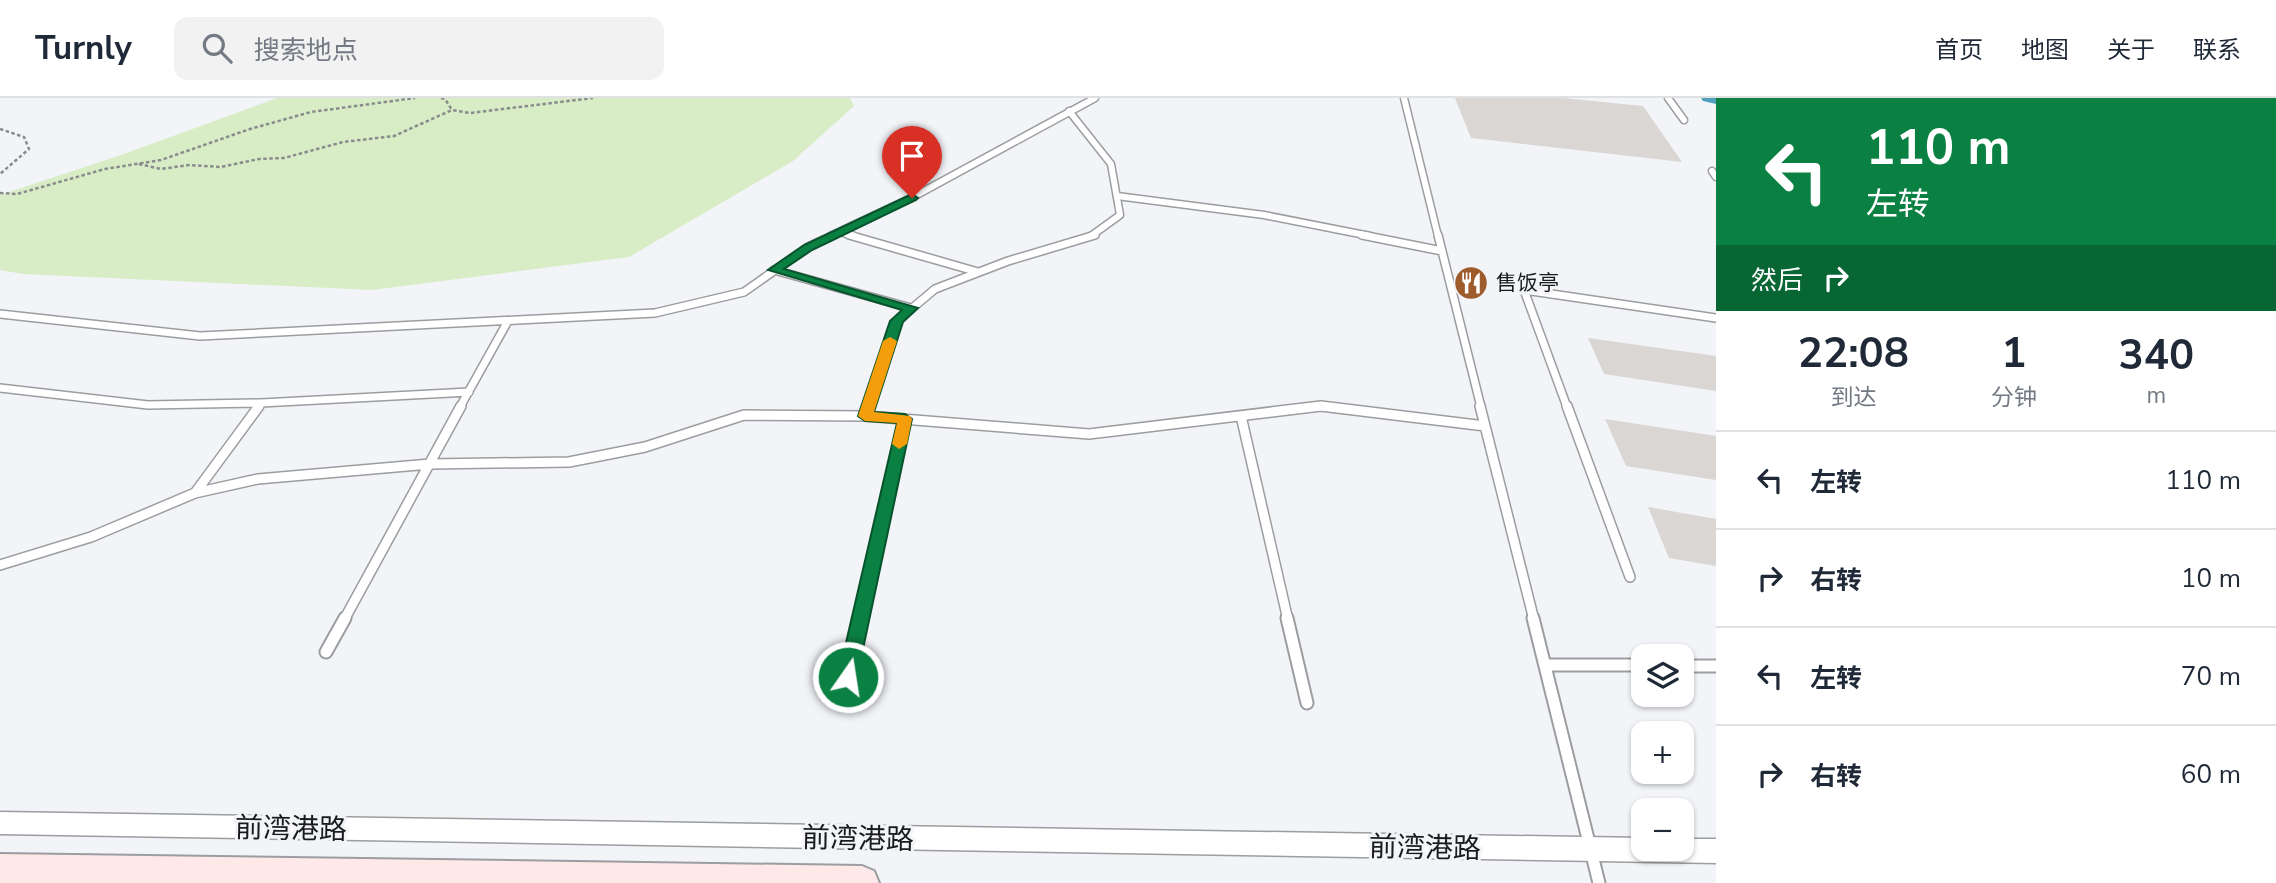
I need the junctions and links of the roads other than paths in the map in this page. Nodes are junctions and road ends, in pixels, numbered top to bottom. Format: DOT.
graph roads {
  1 [pos="1095,98"];
  2 [pos="1404,98"];
  3 [pos="1669,99"];
  4 [pos="1069,111"];
  5 [pos="1684,120"];
  6 [pos="1116,196"];
  7 [pos="839,232"];
  8 [pos="1442,251"];
  9 [pos="774,270"];
  10 [pos="978,272"];
  11 [pos="911,308"];
  12 [pos="0,314"];
  13 [pos="1716,317"];
  14 [pos="508,321"];
  15 [pos="0,387"];
  16 [pos="469,392"];
  17 [pos="261,404"];
  18 [pos="865,416"];
  19 [pos="1241,416"];
  20 [pos="905,419"];
  21 [pos="1485,426"];
  22 [pos="430,464"];
  23 [pos="195,493"];
  24 [pos="0,565"];
  25 [pos="1630,577"];
  26 [pos="326,652"];
  27 [pos="1545,665"];
  28 [pos="1631,666"];
  29 [pos="1694,666"];
  30 [pos="1716,666"];
  31 [pos="848,677"];
  32 [pos="1307,703"];
  33 [pos="0,823"];
  34 [pos="1591,850"];
  35 [pos="1716,851"];
  36 [pos="0,871"];
  37 [pos="862,883"];
  38 [pos="1599,883"];
  1 -- 4 [label="lane"];
  2 -- 8 [label="lane"];
  3 -- 5 [label="lane"];
  4 -- 6 [label="lane"];
  4 -- 7 [label="lane"];
  6 -- 8 [label="lane"];
  6 -- 10 [label="lane"];
  7 -- 9 [label="lane"];
  7 -- 10 [label="lane"];
  8 -- 21 [label="lane"];
  9 -- 11 [label="lane"];
  9 -- 14 [label="lane"];
  10 -- 11 [label="lane"];
  11 -- 18 [label="lane"];
  12 -- 14 [label="lane"];
  13 -- 25 [label="lane"];
  14 -- 16 [label="lane"];
  15 -- 17 [label="lane"];
  16 -- 17 [label="lane"];
  16 -- 22 [label="lane"];
  17 -- 23 [label="lane"];
  18 -- 20 [label="lane"];
  18 -- 22 [label="lane"];
  19 -- 20 [label="lane"];
  19 -- 21 [label="lane"];
  19 -- 32 [label="lane"];
  20 -- 31 [label="lane"];
  21 -- 27 [label="lane"];
  22 -- 23 [label="lane"];
  22 -- 26 [label="lane"];
  23 -- 24 [label="lane"];
  27 -- 28 [label="lane"];
  27 -- 34 [label="lane"];
  29 -- 30 [label="lane"];
  33 -- 34 [label="street, 前湾港路"];
  34 -- 35 [label="street, 前湾港路"];
  34 -- 38 [label="lane"];
  36 -- 37 [label="main road, 前湾港路"];
}
